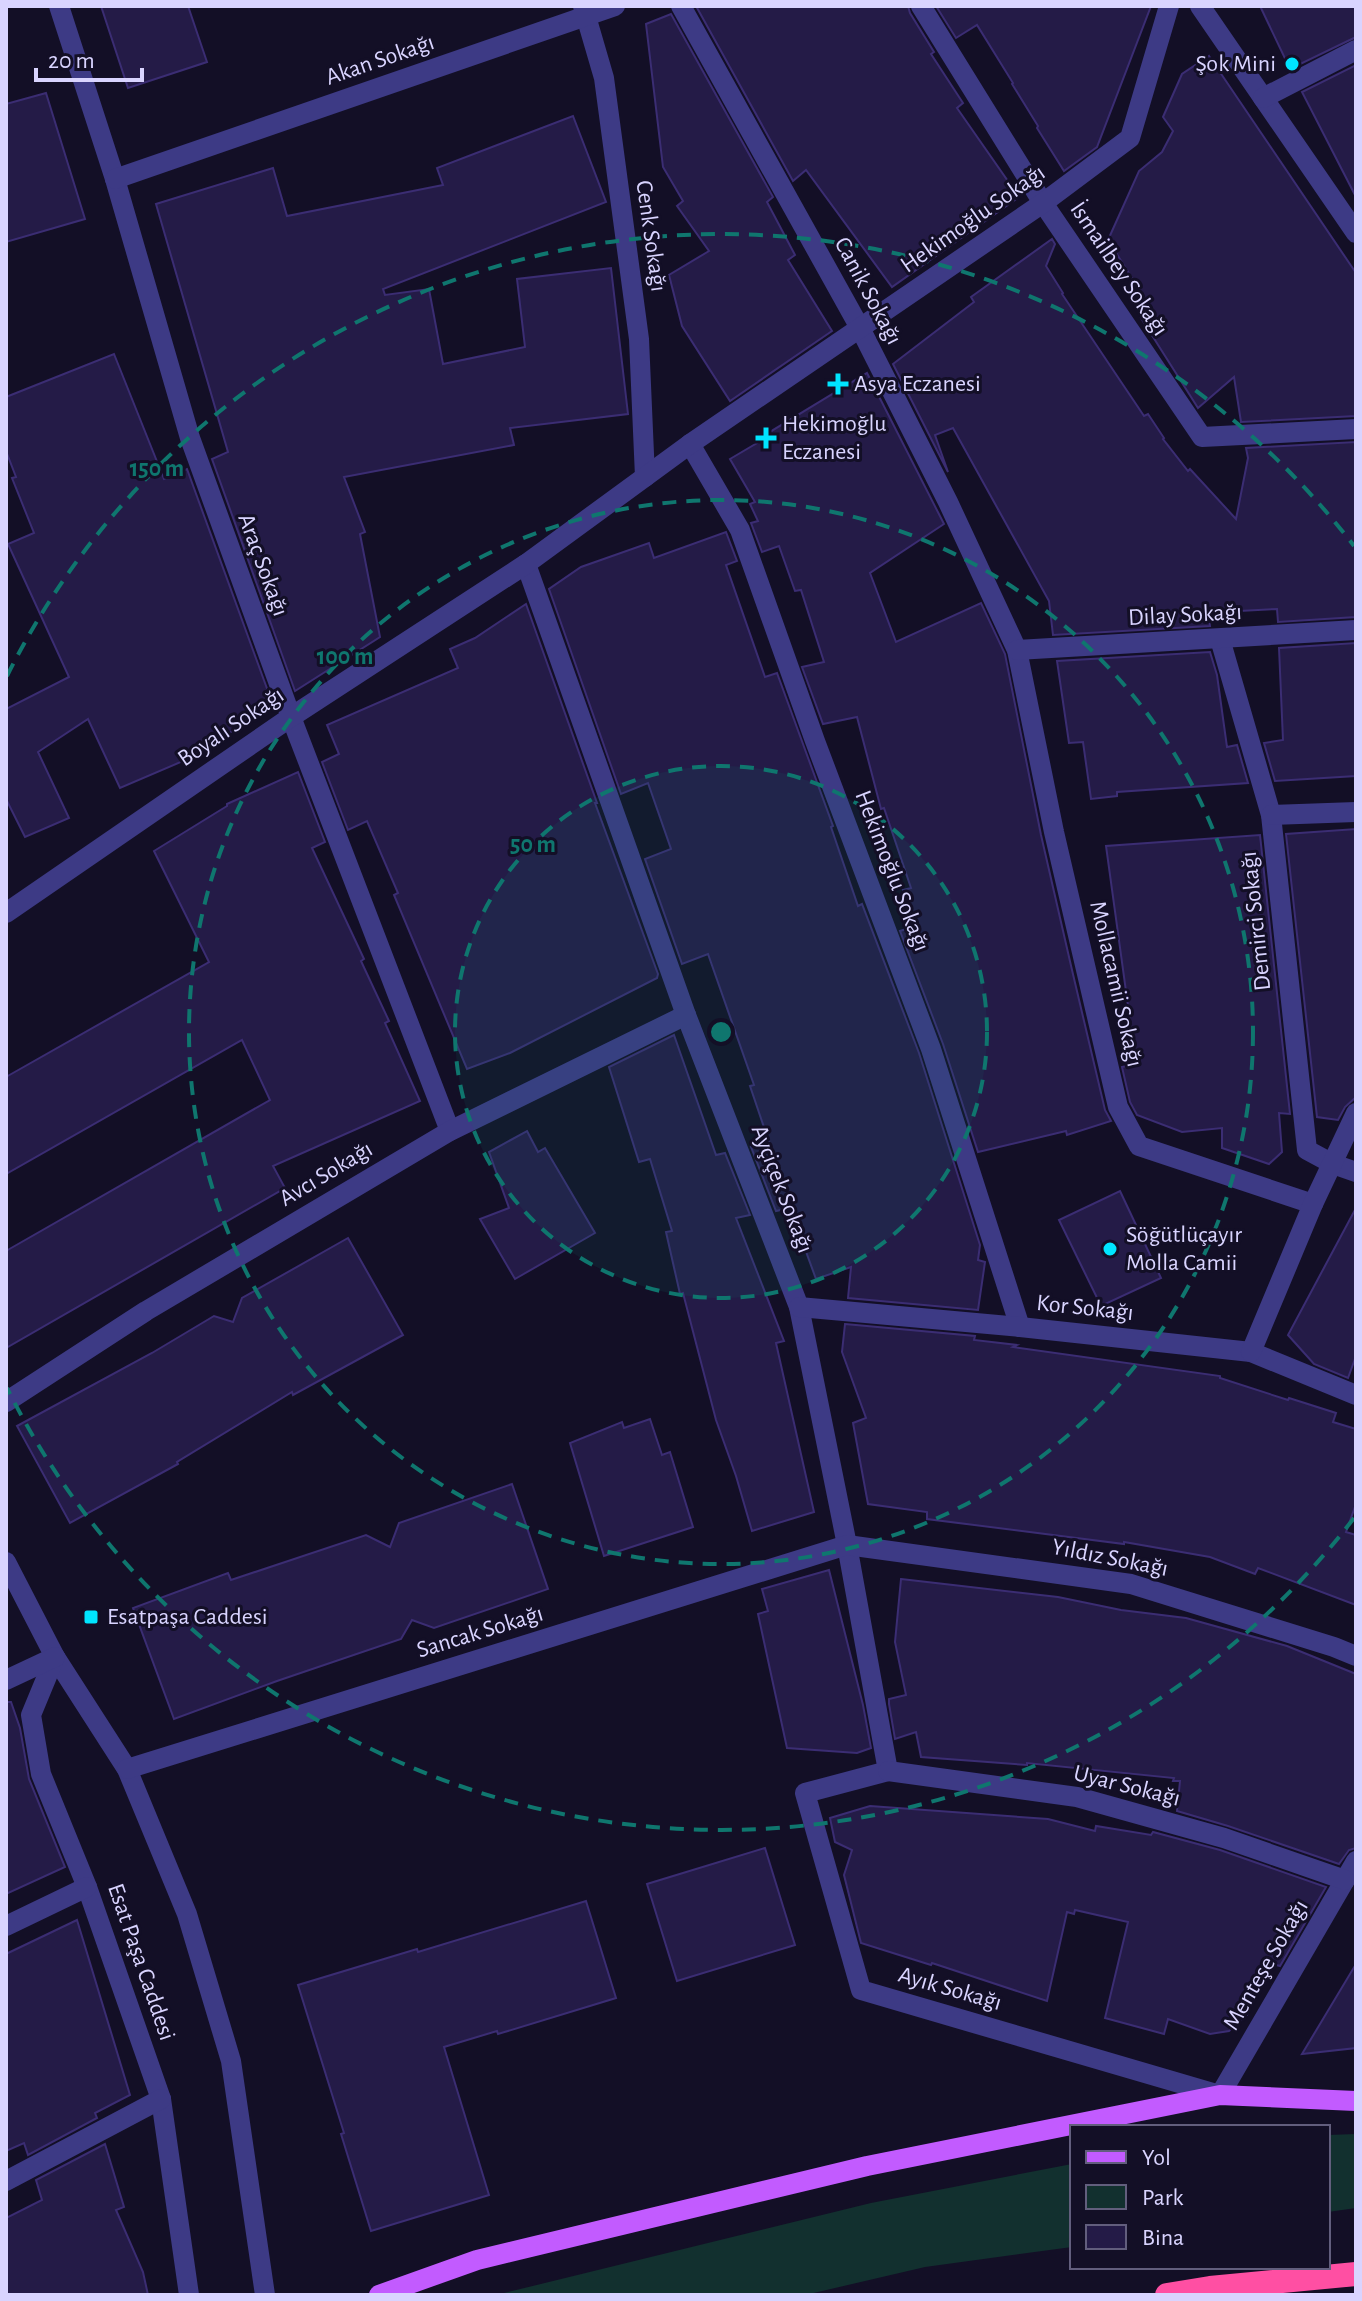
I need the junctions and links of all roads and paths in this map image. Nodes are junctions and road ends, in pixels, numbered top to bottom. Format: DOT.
graph roads {
  1 [pos="59,6"];
  2 [pos="615,6"];
  3 [pos="681,6"];
  4 [pos="921,6"];
  5 [pos="1169,6"];
  6 [pos="1200,6"];
  7 [pos="585,11"];
  8 [pos="1356,50"];
  9 [pos="1263,98"];
  10 [pos="115,179"];
  11 [pos="1043,203"];
  12 [pos="1356,233"];
  13 [pos="860,328"];
  14 [pos="1356,429"];
  15 [pos="690,444"];
  16 [pos="645,477"];
  17 [pos="526,564"];
  18 [pos="1356,630"];
  19 [pos="1220,639"];
  20 [pos="1017,650"];
  21 [pos="291,717"];
  22 [pos="1356,812"];
  23 [pos="1271,815"];
  24 [pos="6,913"];
  25 [pos="686,1015"];
  26 [pos="1356,1113"];
  27 [pos="450,1131"];
  28 [pos="1333,1164"];
  29 [pos="1356,1172"];
  30 [pos="1313,1204"];
  31 [pos="799,1307"];
  32 [pos="1020,1327"];
  33 [pos="1251,1352"];
  34 [pos="1356,1395"];
  35 [pos="6,1402"];
  36 [pos="847,1545"];
  37 [pos="6,1562"];
  38 [pos="1356,1656"];
  39 [pos="55,1657"];
  40 [pos="6,1680"];
  41 [pos="127,1769"];
  42 [pos="888,1771"];
  43 [pos="1356,1861"];
  44 [pos="1345,1880"];
  45 [pos="87,1887"];
  46 [pos="6,1926"];
  47 [pos="1220,2095"];
  48 [pos="161,2099"];
  49 [pos="1356,2101"];
  50 [pos="1070,2125"];
  51 [pos="1071,2125"];
  52 [pos="6,2181"];
  53 [pos="1356,2274"];
  54 [pos="189,2295"];
  55 [pos="265,2295"];
  56 [pos="379,2295"];
  57 [pos="1167,2295"];
  1 -- 10 [label="street, Araç Sokağı"];
  2 -- 7 [label="street, Akan Sokağı"];
  3 -- 13 [label="street, Canik Sokağı"];
  4 -- 11 [label="street, İsmailbey Sokağı"];
  5 -- 11 [label="street, Hekimoğlu Sokağı"];
  6 -- 9 [label="street"];
  7 -- 10 [label="street, Akan Sokağı"];
  7 -- 16 [label="street, Cenk Sokağı"];
  8 -- 9 [label="street"];
  9 -- 12 [label="street"];
  10 -- 21 [label="street, Araç Sokağı"];
  11 -- 13 [label="street, Hekimoğlu Sokağı"];
  11 -- 14 [label="street, İsmailbey Sokağı"];
  13 -- 15 [label="street, Hekimoğlu Sokağı"];
  13 -- 20 [label="street, Canik Sokağı"];
  15 -- 16 [label="street, Hekimoğlu Sokağı"];
  15 -- 32 [label="street, Hekimoğlu Sokağı"];
  16 -- 17 [label="street, Boyalı Sokağı"];
  17 -- 21 [label="street, Boyalı Sokağı"];
  17 -- 25 [label="street, Ayçiçek Sokağı"];
  18 -- 19 [label="street, Dilay Sokağı"];
  19 -- 20 [label="street, Dilay Sokağı"];
  19 -- 23 [label="street, Demirci Sokağı"];
  20 -- 30 [label="street, Mollacamii Sokağı"];
  21 -- 24 [label="street, Boyalı Sokağı"];
  21 -- 27 [label="street, Araç Sokağı"];
  22 -- 23 [label="street"];
  23 -- 28 [label="street, Demirci Sokağı"];
  25 -- 27 [label="street, Avcı Sokağı"];
  25 -- 31 [label="street, Ayçiçek Sokağı"];
  26 -- 28 [label="street"];
  27 -- 35 [label="street, Avcı Sokağı"];
  28 -- 29 [label="street, Demirci Sokağı"];
  28 -- 30 [label="street"];
  30 -- 33 [label="street"];
  31 -- 32 [label="street, Kor Sokağı"];
  31 -- 36 [label="street, Ayçiçek Sokağı"];
  32 -- 33 [label="street, Kor Sokağı"];
  33 -- 34 [label="street, Kor Sokağı"];
  36 -- 38 [label="street, Yıldız Sokağı"];
  36 -- 41 [label="street, Sancak Sokağı"];
  36 -- 42 [label="street, Ayçiçek Sokağı"];
  37 -- 39 [label="street"];
  39 -- 40 [label="street"];
  39 -- 41 [label="street"];
  39 -- 45 [label="street, Esat Paşa Caddesi"];
  41 -- 55 [label="street"];
  42 -- 44 [label="street, Uyar Sokağı"];
  42 -- 47 [label="street, Ayık Sokağı"];
  43 -- 44 [label="street, Menteşe Sokağı"];
  44 -- 47 [label="street, Menteşe Sokağı"];
  45 -- 46 [label="street"];
  45 -- 48 [label="street, Esat Paşa Caddesi"];
  47 -- 49 [label="main road"];
  47 -- 51 [label="main road"];
  48 -- 52 [label="street"];
  48 -- 54 [label="street, Esat Paşa Caddesi"];
  50 -- 56 [label="main road"];
  53 -- 57 [label="highway"];
}
